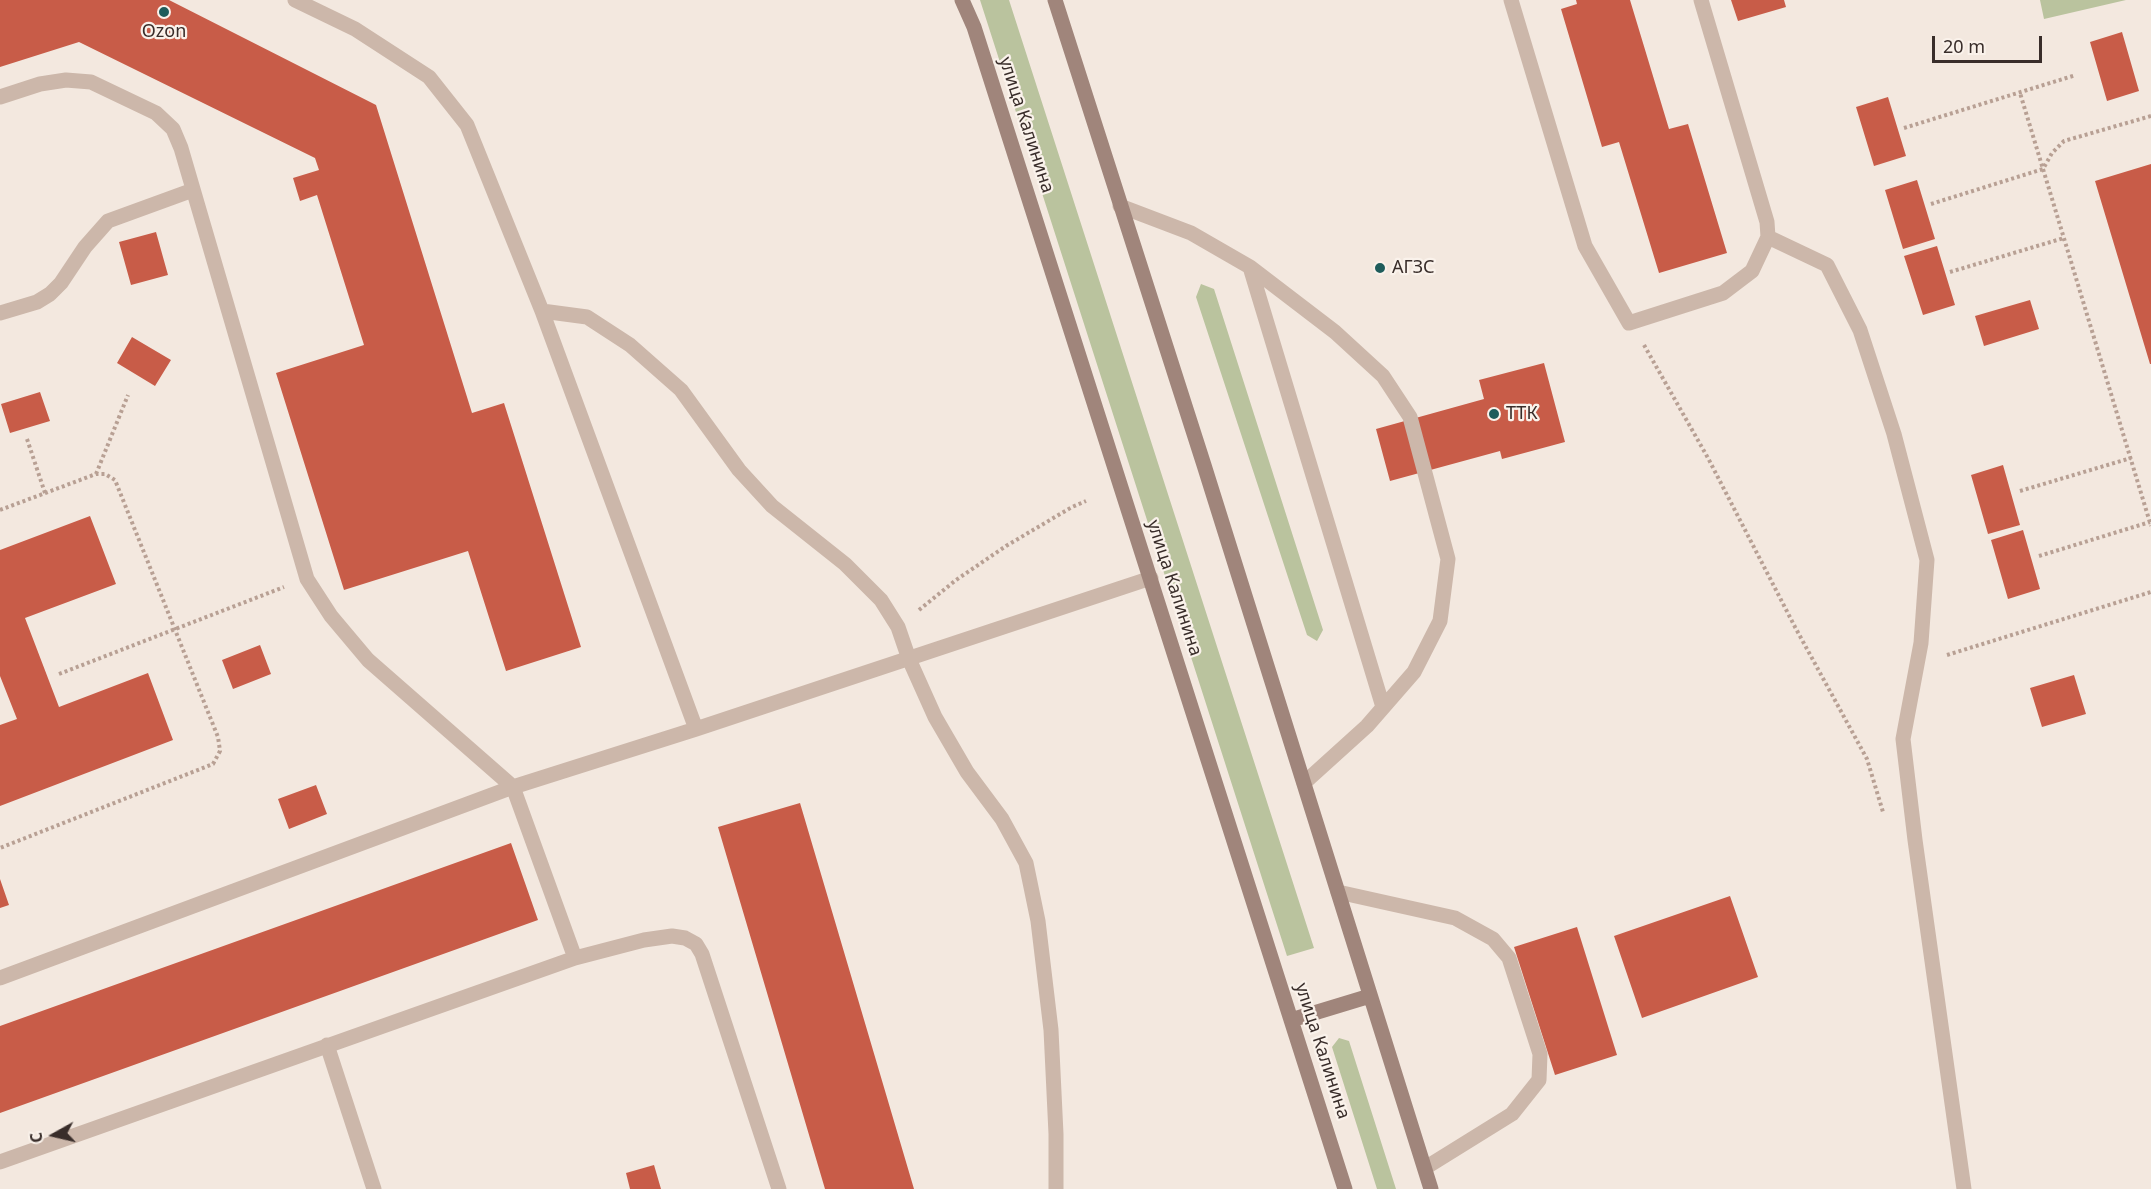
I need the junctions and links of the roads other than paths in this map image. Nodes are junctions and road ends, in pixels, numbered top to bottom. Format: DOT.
graph roads {
  1 [pos="295,0"];
  2 [pos="962,0"];
  3 [pos="1055,0"];
  4 [pos="1511,0"];
  5 [pos="1701,0"];
  6 [pos="0,98"];
  7 [pos="193,190"];
  8 [pos="1120,206"];
  9 [pos="1768,237"];
  10 [pos="1250,267"];
  11 [pos="542,311"];
  12 [pos="0,313"];
  13 [pos="1150,578"];
  14 [pos="909,659"];
  15 [pos="1383,708"];
  16 [pos="696,729"];
  17 [pos="1304,783"];
  18 [pos="513,787"];
  19 [pos="1338,892"];
  20 [pos="575,958"];
  21 [pos="0,978"];
  22 [pos="1370,996"];
  23 [pos="1291,1020"];
  24 [pos="327,1046"];
  25 [pos="0,1162"];
  26 [pos="1425,1168"];
  27 [pos="374,1189"];
  28 [pos="779,1189"];
  29 [pos="1056,1189"];
  30 [pos="1345,1189"];
  31 [pos="1431,1189"];
  32 [pos="1964,1189"];
  1 -- 11 [label="lane"];
  2 -- 13 [label="main road, улица Калинина"];
  3 -- 8 [label="main road"];
  4 -- 9 [label="lane"];
  5 -- 9 [label="lane"];
  6 -- 7 [label="lane"];
  7 -- 12 [label="lane"];
  7 -- 18 [label="lane"];
  8 -- 10 [label="lane"];
  8 -- 17 [label="main road"];
  9 -- 32 [label="lane"];
  10 -- 15 [label="lane"];
  10 -- 15 [label="lane"];
  11 -- 14 [label="lane"];
  11 -- 16 [label="lane"];
  13 -- 14 [label="lane"];
  13 -- 23 [label="main road, улица Калинина"];
  14 -- 16 [label="lane"];
  14 -- 29 [label="lane"];
  15 -- 17 [label="lane"];
  16 -- 18 [label="lane"];
  17 -- 19 [label="main road"];
  18 -- 20 [label="lane"];
  18 -- 21 [label="lane"];
  19 -- 22 [label="main road"];
  19 -- 26 [label="lane"];
  20 -- 24 [label="lane"];
  20 -- 28 [label="lane"];
  22 -- 23 [label="main road"];
  22 -- 26 [label="main road"];
  23 -- 30 [label="main road, улица Калинина"];
  24 -- 25 [label="lane"];
  24 -- 27 [label="lane"];
  26 -- 31 [label="main road"];
}
